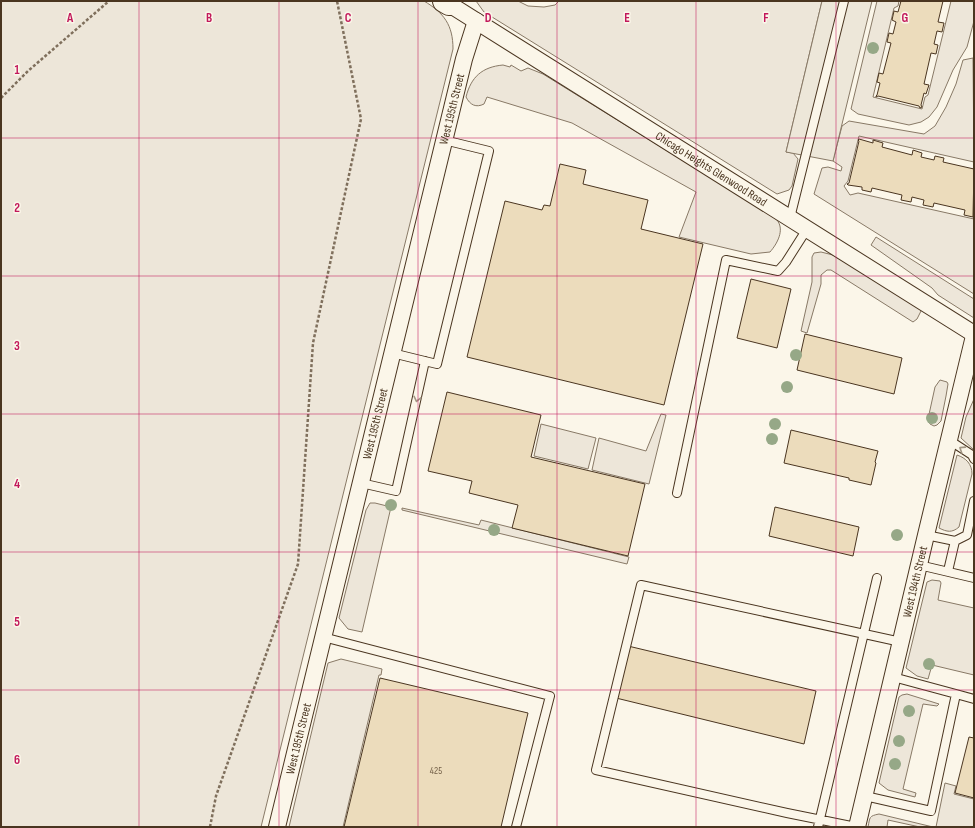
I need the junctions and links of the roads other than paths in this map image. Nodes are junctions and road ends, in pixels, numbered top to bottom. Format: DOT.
graph roads {
  1 [pos="844,1"];
  2 [pos="448,2"];
  3 [pos="476,21"];
  4 [pos="444,140"];
  5 [pos="790,218"];
  6 [pos="807,229"];
  7 [pos="974,335"];
  8 [pos="392,353"];
  9 [pos="425,361"];
  10 [pos="949,440"];
  11 [pos="974,459"];
  12 [pos="361,483"];
  13 [pos="677,493"];
  14 [pos="974,501"];
  15 [pos="926,535"];
  16 [pos="955,541"];
  17 [pos="919,564"];
  18 [pos="948,572"];
  19 [pos="877,578"];
  20 [pos="974,578"];
  21 [pos="864,633"];
  22 [pos="323,637"];
  23 [pos="901,642"];
  24 [pos="893,677"];
  25 [pos="956,694"];
  26 [pos="974,699"];
  27 [pos="865,796"];
  28 [pos="818,823"];
  29 [pos="277,827"];
  30 [pos="516,827"];
  31 [pos="857,827"];
  1 -- 5 [label="lane"];
  2 -- 3 [label="street, Chicago Heights Glenwood Road"];
  3 -- 4 [label="street, West 195th Street"];
  3 -- 5 [label="street, Chicago Heights Glenwood Road"];
  4 -- 8 [label="street, West 195th Street"];
  4 -- 9 [label="lane"];
  5 -- 6 [label="street, Chicago Heights Glenwood Road"];
  6 -- 7 [label="street, Chicago Heights Glenwood Road"];
  6 -- 13 [label="lane"];
  7 -- 10 [label="street, West 194th Street"];
  8 -- 9 [label="lane"];
  8 -- 12 [label="street, West 195th Street"];
  9 -- 12 [label="lane, one-way"];
  11 -- 10 [label="lane, one-way"];
  10 -- 15 [label="street, West 194th Street"];
  12 -- 22 [label="street, West 195th Street"];
  14 -- 16 [label="lane"];
  15 -- 16 [label="lane"];
  15 -- 17 [label="street, West 194th Street"];
  16 -- 18 [label="lane"];
  17 -- 18 [label="lane"];
  17 -- 23 [label="street, West 194th Street"];
  18 -- 20 [label="lane"];
  19 -- 21 [label="lane"];
  21 -- 23 [label="lane"];
  21 -- 28 [label="lane"];
  21 -- 28 [label="lane"];
  22 -- 29 [label="street, West 195th Street"];
  22 -- 30 [label="lane"];
  23 -- 24 [label="street, West 194th Street"];
  24 -- 25 [label="lane"];
  24 -- 27 [label="street, West 194th Street"];
  25 -- 26 [label="lane"];
  25 -- 27 [label="lane"];
  27 -- 31 [label="street, West 194th Street"];
  28 -- 31 [label="lane"];
}
